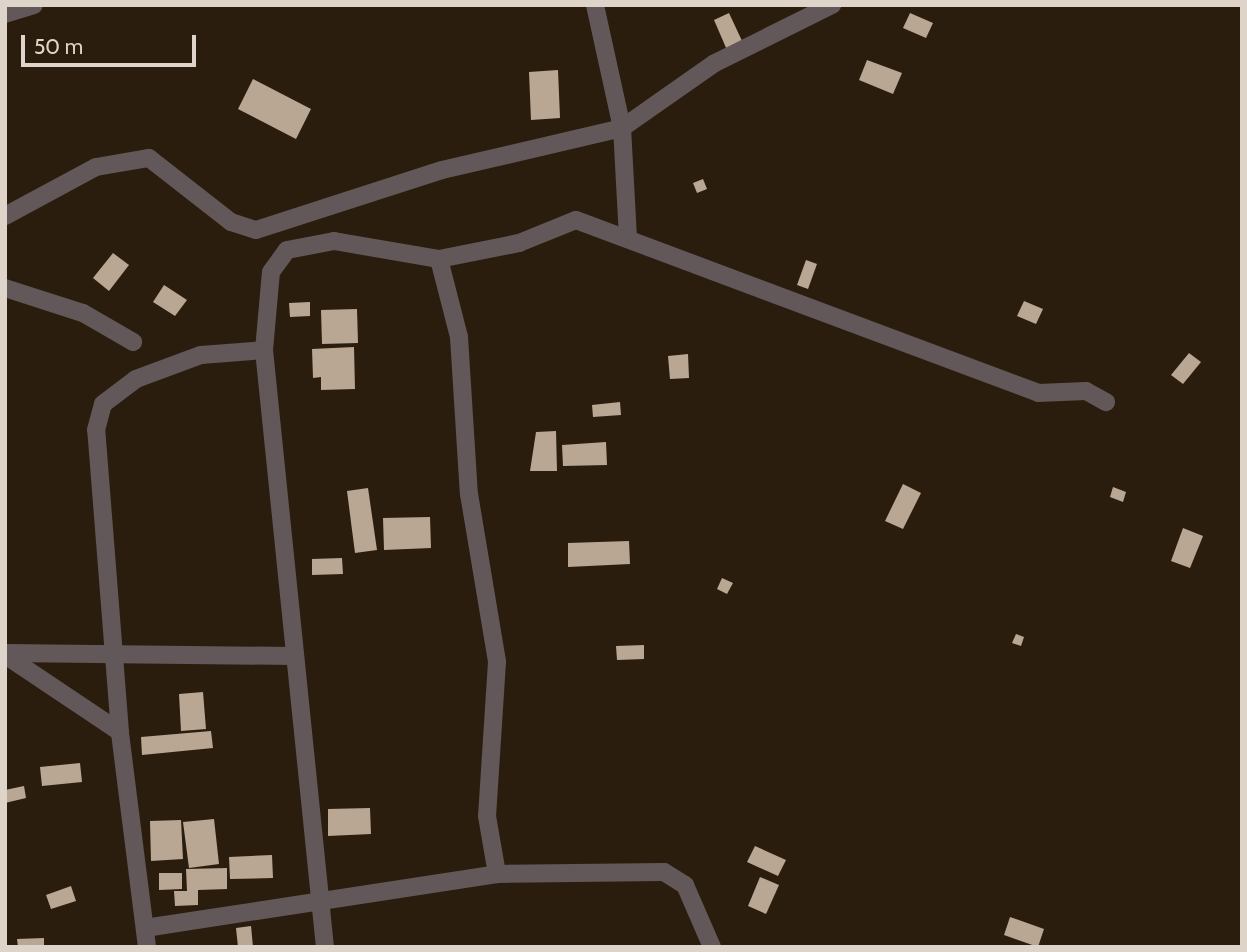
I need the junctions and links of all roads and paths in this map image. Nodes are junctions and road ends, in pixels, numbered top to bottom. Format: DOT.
graph roads {
  1 [pos="34,5"];
  2 [pos="595,5"];
  3 [pos="832,5"];
  4 [pos="5,14"];
  5 [pos="622,128"];
  6 [pos="5,216"];
  7 [pos="628,239"];
  8 [pos="439,259"];
  9 [pos="5,288"];
  10 [pos="133,342"];
  11 [pos="264,350"];
  12 [pos="1106,402"];
  13 [pos="113,652"];
  14 [pos="5,654"];
  15 [pos="293,656"];
  16 [pos="120,732"];
  17 [pos="497,874"];
  18 [pos="319,903"];
  19 [pos="145,928"];
  20 [pos="146,947"];
  21 [pos="325,947"];
  22 [pos="712,947"];
  1 -- 4 [label="street"];
  2 -- 5 [label="street"];
  3 -- 5 [label="street"];
  5 -- 6 [label="street"];
  5 -- 7 [label="street"];
  7 -- 8 [label="street"];
  7 -- 12 [label="street"];
  8 -- 11 [label="street"];
  8 -- 17 [label="street"];
  9 -- 10 [label="street"];
  11 -- 13 [label="street"];
  11 -- 15 [label="street"];
  13 -- 14 [label="street"];
  13 -- 15 [label="street"];
  13 -- 16 [label="street"];
  14 -- 16 [label="street"];
  15 -- 18 [label="street"];
  16 -- 19 [label="street"];
  17 -- 18 [label="street"];
  17 -- 22 [label="street"];
  18 -- 19 [label="street"];
  18 -- 21 [label="street"];
  19 -- 20 [label="street"];
}
